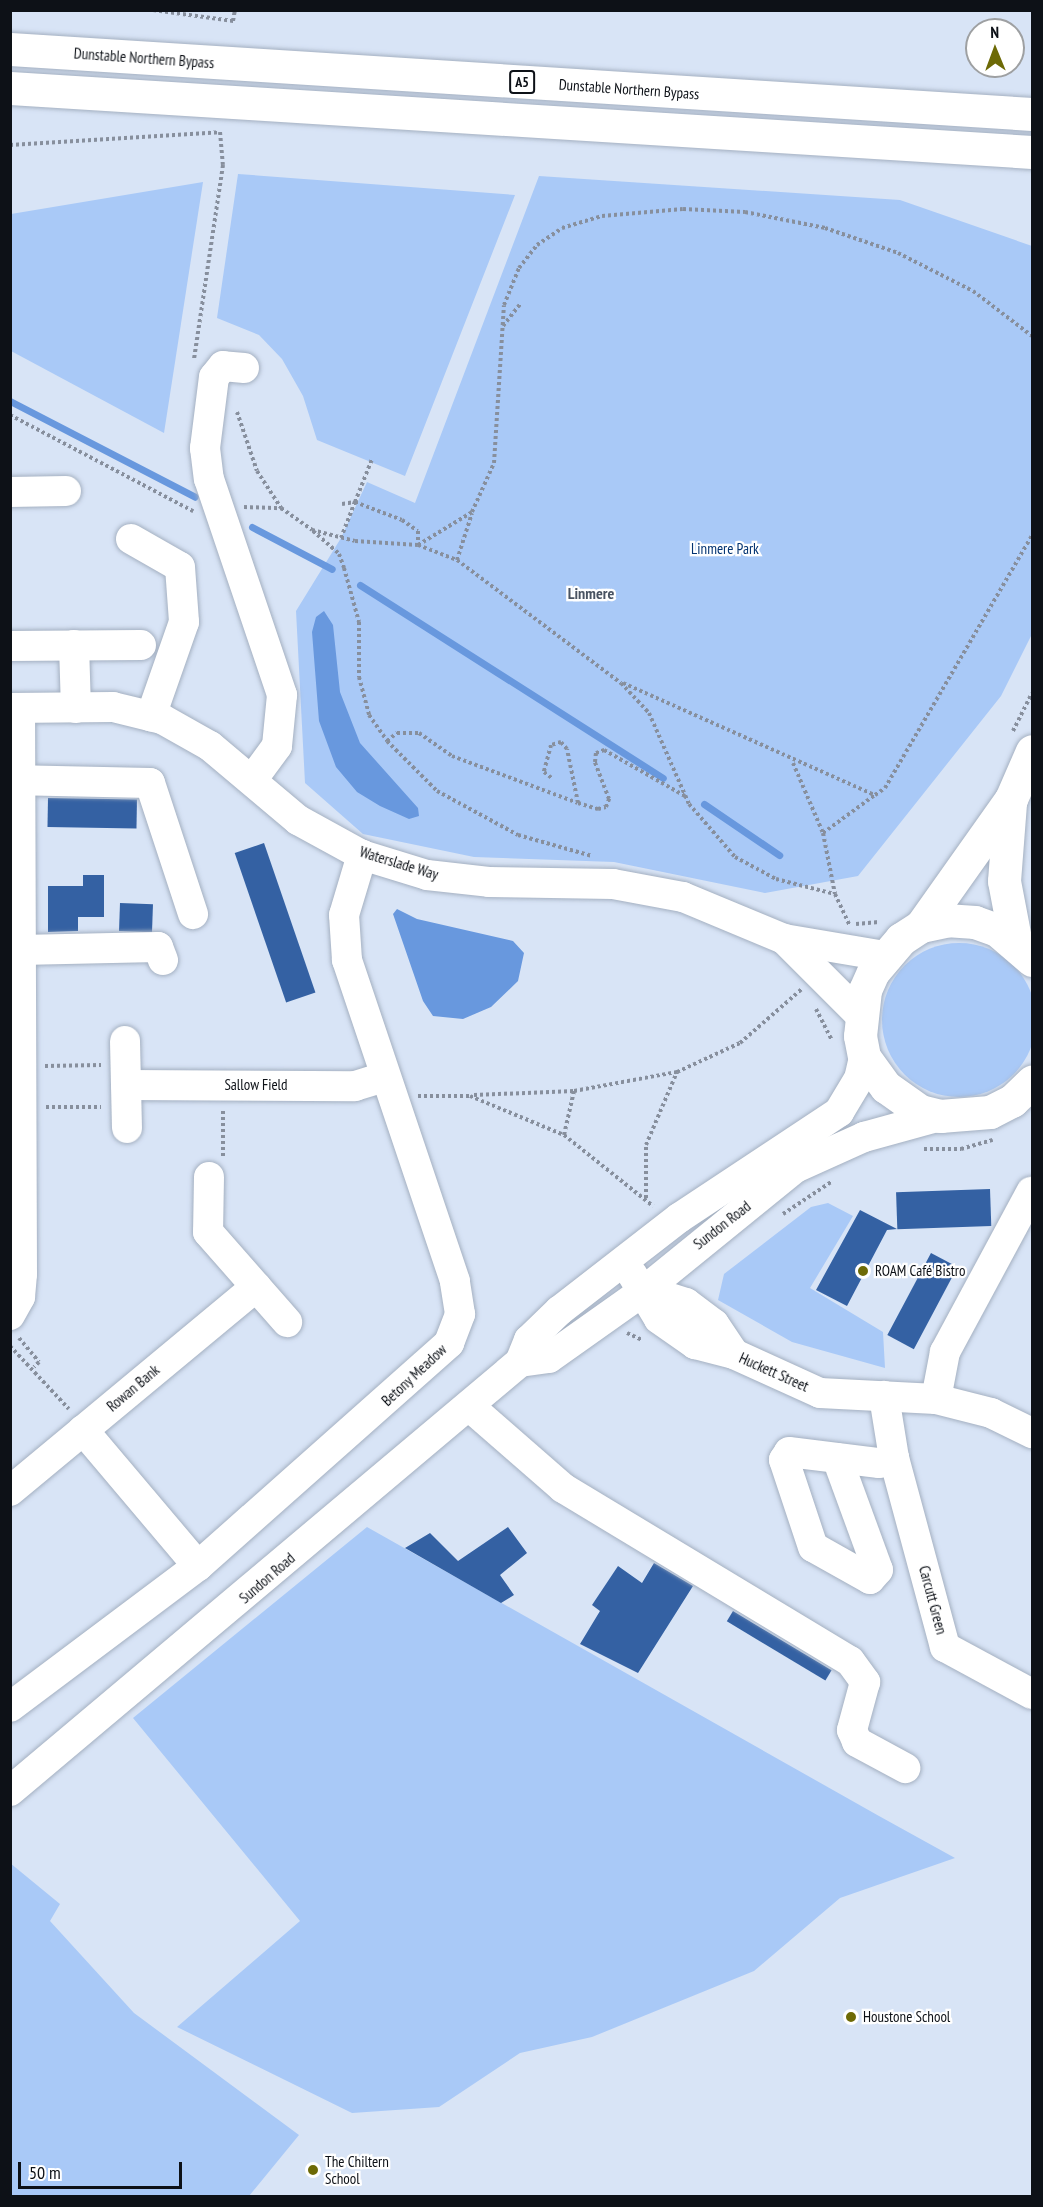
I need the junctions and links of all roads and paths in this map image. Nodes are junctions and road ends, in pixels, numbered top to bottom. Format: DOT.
graph roads {
  1 [pos="153,10"];
  2 [pos="235,10"];
  3 [pos="10,49"];
  4 [pos="10,88"];
  5 [pos="1032,114"];
  6 [pos="10,145"];
  7 [pos="1032,152"];
  8 [pos="520,304"];
  9 [pos="502,327"];
  10 [pos="1032,336"];
  11 [pos="193,365"];
  12 [pos="244,368"];
  13 [pos="209,402"];
  14 [pos="10,415"];
  15 [pos="372,459"];
  16 [pos="66,491"];
  17 [pos="10,492"];
  18 [pos="355,502"];
  19 [pos="342,504"];
  20 [pos="228,505"];
  21 [pos="281,508"];
  22 [pos="472,512"];
  23 [pos="312,530"];
  24 [pos="1032,535"];
  25 [pos="131,538"];
  26 [pos="341,538"];
  27 [pos="418,545"];
  28 [pos="457,560"];
  29 [pos="74,645"];
  30 [pos="141,645"];
  31 [pos="10,646"];
  32 [pos="621,682"];
  33 [pos="15,708"];
  34 [pos="76,708"];
  35 [pos="151,716"];
  36 [pos="387,741"];
  37 [pos="1032,751"];
  38 [pos="793,762"];
  39 [pos="553,779"];
  40 [pos="252,780"];
  41 [pos="15,781"];
  42 [pos="875,795"];
  43 [pos="686,796"];
  44 [pos="1011,798"];
  45 [pos="578,803"];
  46 [pos="823,833"];
  47 [pos="362,855"];
  48 [pos="613,884"];
  49 [pos="835,894"];
  50 [pos="193,914"];
  51 [pos="850,921"];
  52 [pos="921,926"];
  53 [pos="783,939"];
  54 [pos="20,950"];
  55 [pos="1024,952"];
  56 [pos="885,956"];
  57 [pos="163,960"];
  58 [pos="807,995"];
  59 [pos="812,1001"];
  60 [pos="861,1016"];
  61 [pos="850,1053"];
  62 [pos="677,1072"];
  63 [pos="1032,1083"];
  64 [pos="126,1085"];
  65 [pos="224,1085"];
  66 [pos="18,1086"];
  67 [pos="390,1090"];
  68 [pos="574,1090"];
  69 [pos="470,1096"];
  70 [pos="940,1116"];
  71 [pos="564,1135"];
  72 [pos="209,1177"];
  73 [pos="1031,1191"];
  74 [pos="622,1262"];
  75 [pos="256,1287"];
  76 [pos="645,1290"];
  77 [pos="287,1322"];
  78 [pos="14,1325"];
  79 [pos="10,1346"];
  80 [pos="520,1362"];
  81 [pos="34,1366"];
  82 [pos="884,1396"];
  83 [pos="936,1400"];
  84 [pos="469,1406"];
  85 [pos="83,1430"];
  86 [pos="1032,1433"];
  87 [pos="837,1458"];
  88 [pos="894,1458"];
  89 [pos="10,1491"];
  90 [pos="198,1566"];
  91 [pos="1032,1694"];
  92 [pos="10,1707"];
  93 [pos="905,1768"];
  94 [pos="10,1791"];
  1 -- 2 [label="path"];
  3 -- 5 [label="main road, Dunstable Northern Bypass / A5"];
  4 -- 7 [label="main road"];
  6 -- 11 [label="path"];
  8 -- 9 [label="path"];
  9 -- 10 [label="path"];
  9 -- 22 [label="path"];
  12 -- 13 [label="street"];
  13 -- 20 [label="street"];
  13 -- 21 [label="path"];
  14 -- 20 [label="path"];
  15 -- 18 [label="path"];
  16 -- 17 [label="street"];
  18 -- 19 [label="path"];
  18 -- 26 [label="path"];
  18 -- 27 [label="path"];
  20 -- 21 [label="path"];
  20 -- 40 [label="street"];
  21 -- 23 [label="path"];
  22 -- 27 [label="path"];
  22 -- 28 [label="path"];
  23 -- 26 [label="path"];
  23 -- 36 [label="path"];
  24 -- 42 [label="path"];
  25 -- 35 [label="street"];
  26 -- 27 [label="path"];
  27 -- 28 [label="path"];
  28 -- 32 [label="path"];
  29 -- 30 [label="street"];
  29 -- 31 [label="street"];
  29 -- 34 [label="street"];
  32 -- 38 [label="path"];
  32 -- 43 [label="path"];
  33 -- 34 [label="street, Waterslade Way"];
  33 -- 41 [label="street"];
  34 -- 35 [label="street, Waterslade Way"];
  35 -- 40 [label="street, Waterslade Way"];
  36 -- 45 [label="path"];
  36 -- 48 [label="path"];
  37 -- 44 [label="main road"];
  38 -- 42 [label="path"];
  38 -- 46 [label="path"];
  39 -- 45 [label="path"];
  40 -- 47 [label="street, Waterslade Way"];
  41 -- 50 [label="street"];
  41 -- 54 [label="street"];
  42 -- 46 [label="path"];
  43 -- 45 [label="path"];
  43 -- 49 [label="path"];
  44 -- 52 [label="main road"];
  44 -- 55 [label="main road"];
  46 -- 49 [label="path"];
  47 -- 48 [label="street, Waterslade Way"];
  47 -- 67 [label="street, Betony Meadow"];
  48 -- 53 [label="street, Waterslade Way"];
  49 -- 51 [label="path"];
  52 -- 55 [label="main road"];
  52 -- 56 [label="main road"];
  53 -- 56 [label="street, Waterslade Way"];
  53 -- 60 [label="street, Waterslade Way"];
  54 -- 57 [label="street"];
  54 -- 66 [label="street"];
  56 -- 60 [label="main road"];
  58 -- 62 [label="path"];
  59 -- 61 [label="path"];
  60 -- 61 [label="main road"];
  61 -- 70 [label="main road"];
  61 -- 74 [label="street, Sundon Road"];
  62 -- 68 [label="path"];
  62 -- 71 [label="path"];
  63 -- 70 [label="main road"];
  64 -- 65 [label="street, Sallow Field"];
  64 -- 66 [label="path"];
  64 -- 66 [label="path"];
  65 -- 67 [label="street, Sallow Field"];
  65 -- 72 [label="path"];
  66 -- 78 [label="street"];
  67 -- 69 [label="path"];
  67 -- 90 [label="street, Betony Meadow"];
  68 -- 69 [label="path"];
  68 -- 71 [label="path"];
  69 -- 71 [label="path"];
  70 -- 76 [label="street, Sundon Road"];
  72 -- 75 [label="street"];
  73 -- 83 [label="street"];
  74 -- 76 [label="street"];
  74 -- 80 [label="street, Sundon Road"];
  75 -- 77 [label="street"];
  75 -- 85 [label="street, Rowan Bank"];
  76 -- 80 [label="street, Sundon Road"];
  76 -- 82 [label="street, Huckett Street"];
  78 -- 81 [label="path"];
  79 -- 81 [label="path"];
  80 -- 84 [label="street, Sundon Road"];
  81 -- 85 [label="path"];
  82 -- 83 [label="street, Huckett Street"];
  82 -- 88 [label="street, Carcutt Green"];
  83 -- 86 [label="street, Huckett Street"];
  84 -- 93 [label="street"];
  84 -- 94 [label="street, Sundon Road"];
  85 -- 89 [label="street, Rowan Bank"];
  85 -- 90 [label="street"];
  87 -- 88 [label="street"];
  88 -- 91 [label="street, Carcutt Green"];
  90 -- 92 [label="street, Betony Meadow"];
}
